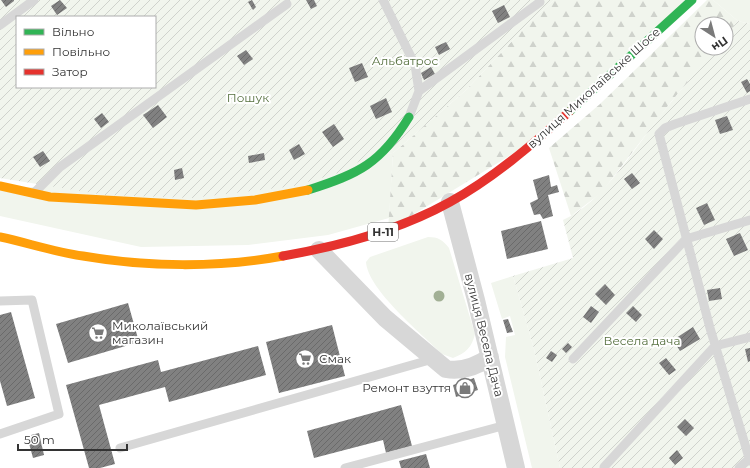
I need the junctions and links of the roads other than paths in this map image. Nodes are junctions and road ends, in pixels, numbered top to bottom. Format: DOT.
graph roads {
  1 [pos="34,0"];
  2 [pos="383,0"];
  3 [pos="692,0"];
  4 [pos="540,2"];
  5 [pos="287,4"];
  6 [pos="0,25"];
  7 [pos="419,91"];
  8 [pos="750,99"];
  9 [pos="409,117"];
  10 [pos="0,186"];
  11 [pos="35,192"];
  12 [pos="450,202"];
  13 [pos="750,220"];
  14 [pos="0,237"];
  15 [pos="686,239"];
  16 [pos="318,250"];
  17 [pos="0,301"];
  18 [pos="750,337"];
  19 [pos="715,346"];
  20 [pos="490,357"];
  21 [pos="573,359"];
  22 [pos="433,360"];
  23 [pos="506,425"];
  24 [pos="0,434"];
  25 [pos="120,448"];
  26 [pos="750,459"];
  27 [pos="369,465"];
  28 [pos="604,467"];
  29 [pos="345,468"];
  30 [pos="516,468"];
  31 [pos="739,468"];
  1 -- 6 [label="lane"];
  2 -- 7 [label="lane"];
  3 -- 12 [label="main road, вулиця Миколаївське Шосе / Н-11"];
  4 -- 7 [label="lane"];
  5 -- 11 [label="lane"];
  7 -- 9 [label="lane"];
  8 -- 15 [label="lane"];
  9 -- 11 [label="main road"];
  10 -- 11 [label="main road"];
  12 -- 16 [label="main road, вулиця Миколаївське Шосе / Н-11"];
  12 -- 20 [label="street, вулиця Весела Дача"];
  13 -- 15 [label="lane"];
  14 -- 16 [label="main road, вулиця Миколаївське Шосе / Н-11"];
  15 -- 19 [label="lane"];
  15 -- 21 [label="lane"];
  16 -- 22 [label="street"];
  17 -- 24 [label="lane"];
  18 -- 19 [label="lane"];
  19 -- 26 [label="lane"];
  19 -- 28 [label="lane"];
  20 -- 22 [label="street"];
  20 -- 23 [label="street, вулиця Весела Дача"];
  22 -- 25 [label="lane"];
  23 -- 27 [label="lane"];
  23 -- 30 [label="street, вулиця Весела Дача"];
  26 -- 31 [label="lane"];
  27 -- 29 [label="lane"];
}
